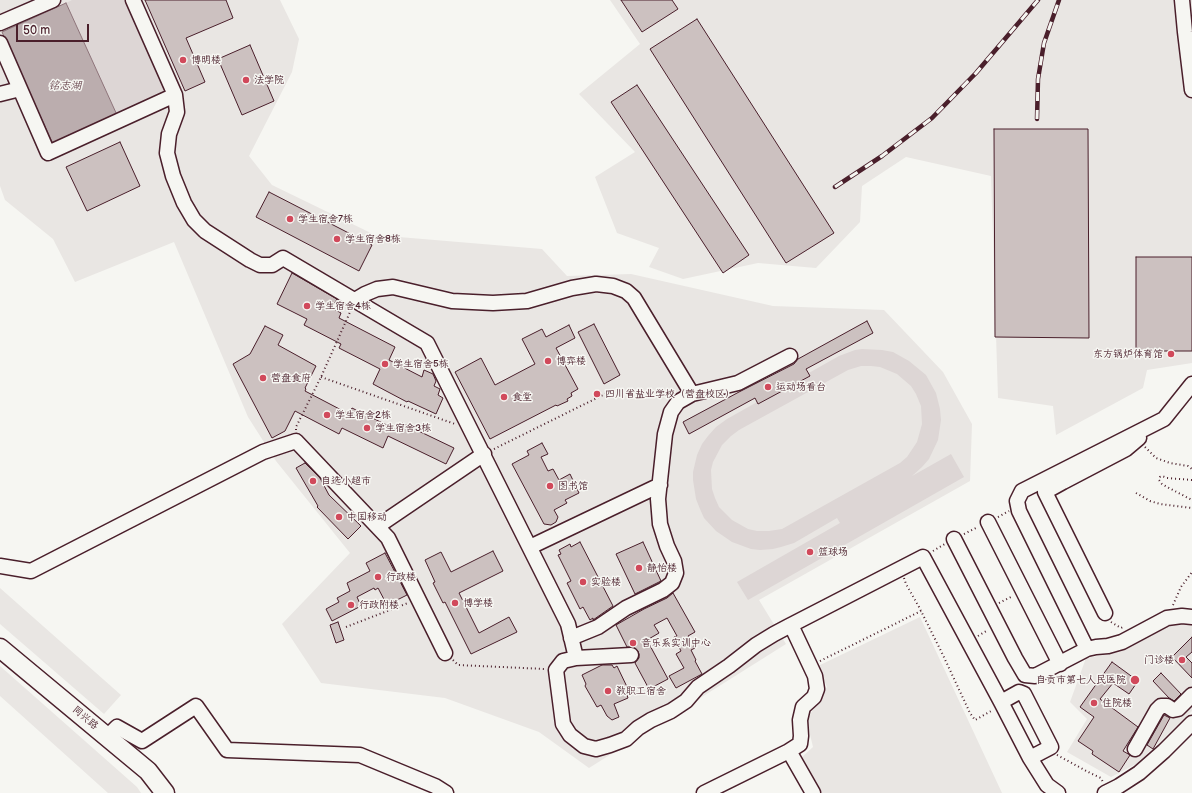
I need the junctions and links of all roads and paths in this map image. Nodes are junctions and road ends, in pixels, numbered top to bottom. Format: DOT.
graph roads {
  1 [pos="53,0"];
  2 [pos="134,0"];
  3 [pos="1182,0"];
  4 [pos="0,23"];
  5 [pos="0,43"];
  6 [pos="20,89"];
  7 [pos="1192,90"];
  8 [pos="0,94"];
  9 [pos="175,95"];
  10 [pos="355,300"];
  11 [pos="790,356"];
  12 [pos="321,378"];
  13 [pos="1192,384"];
  14 [pos="613,390"];
  15 [pos="692,394"];
  16 [pos="1151,426"];
  17 [pos="471,430"];
  18 [pos="1137,439"];
  19 [pos="296,441"];
  20 [pos="484,454"];
  21 [pos="1192,469"];
  22 [pos="1192,480"];
  23 [pos="660,485"];
  24 [pos="1136,493"];
  25 [pos="1192,500"];
  26 [pos="1018,506"];
  27 [pos="1192,508"];
  28 [pos="988,522"];
  29 [pos="378,526"];
  30 [pos="954,539"];
  31 [pos="530,547"];
  32 [pos="923,557"];
  33 [pos="0,566"];
  34 [pos="902,568"];
  35 [pos="1192,572"];
  36 [pos="1023,591"];
  37 [pos="419,599"];
  38 [pos="1173,605"];
  39 [pos="989,608"];
  40 [pos="921,611"];
  41 [pos="1105,613"];
  42 [pos="1192,617"];
  43 [pos="792,625"];
  44 [pos="998,625"];
  45 [pos="346,627"];
  46 [pos="571,638"];
  47 [pos="968,641"];
  48 [pos="0,648"];
  49 [pos="1087,649"];
  50 [pos="445,653"];
  51 [pos="631,655"];
  52 [pos="576,658"];
  53 [pos="1060,664"];
  54 [pos="810,666"];
  55 [pos="556,670"];
  56 [pos="1192,695"];
  57 [pos="1000,705"];
  58 [pos="1192,723"];
  59 [pos="107,737"];
  60 [pos="1135,748"];
  61 [pos="789,751"];
  62 [pos="1030,758"];
  63 [pos="165,793"];
  64 [pos="446,793"];
  65 [pos="704,793"];
  66 [pos="813,793"];
  67 [pos="1058,793"];
  68 [pos="1105,793"];
  1 -- 4 [label="street"];
  2 -- 9 [label="street"];
  3 -- 7 [label="street"];
  5 -- 6 [label="street"];
  6 -- 8 [label="street"];
  6 -- 9 [label="street"];
  9 -- 10 [label="street"];
  10 -- 12 [label="path"];
  10 -- 15 [label="street"];
  10 -- 17 [label="street"];
  11 -- 15 [label="street"];
  12 -- 17 [label="path"];
  12 -- 19 [label="path"];
  13 -- 16 [label="street"];
  14 -- 20 [label="path"];
  15 -- 23 [label="street"];
  16 -- 18 [label="street"];
  16 -- 26 [label="street"];
  17 -- 20 [label="street"];
  18 -- 21 [label="path"];
  18 -- 41 [label="street"];
  19 -- 29 [label="street"];
  19 -- 33 [label="street"];
  20 -- 29 [label="street"];
  20 -- 31 [label="street"];
  22 -- 25 [label="path"];
  23 -- 31 [label="street"];
  23 -- 46 [label="street"];
  24 -- 27 [label="path"];
  26 -- 28 [label="path"];
  26 -- 49 [label="street"];
  28 -- 30 [label="path"];
  28 -- 36 [label="street"];
  29 -- 37 [label="street"];
  30 -- 32 [label="path"];
  30 -- 39 [label="street"];
  31 -- 46 [label="street"];
  32 -- 34 [label="street"];
  32 -- 47 [label="street"];
  34 -- 40 [label="path"];
  34 -- 43 [label="street"];
  35 -- 38 [label="path"];
  36 -- 39 [label="path"];
  36 -- 53 [label="street"];
  37 -- 45 [label="path"];
  37 -- 50 [label="street"];
  39 -- 44 [label="street"];
  40 -- 54 [label="path"];
  40 -- 57 [label="path"];
  42 -- 49 [label="street"];
  43 -- 54 [label="street"];
  43 -- 55 [label="street"];
  44 -- 47 [label="path"];
  44 -- 53 [label="street"];
  46 -- 52 [label="street"];
  47 -- 57 [label="street"];
  48 -- 59 [label="main road, 同兴路"];
  49 -- 53 [label="street"];
  50 -- 55 [label="path"];
  51 -- 52 [label="street"];
  52 -- 55 [label="street"];
  54 -- 61 [label="street"];
  56 -- 60 [label="street"];
  57 -- 62 [label="street"];
  57 -- 62 [label="street"];
  58 -- 68 [label="street"];
  59 -- 63 [label="main road, 同兴路"];
  59 -- 64 [label="street"];
  61 -- 65 [label="street"];
  61 -- 66 [label="street"];
  62 -- 67 [label="street"];
}
